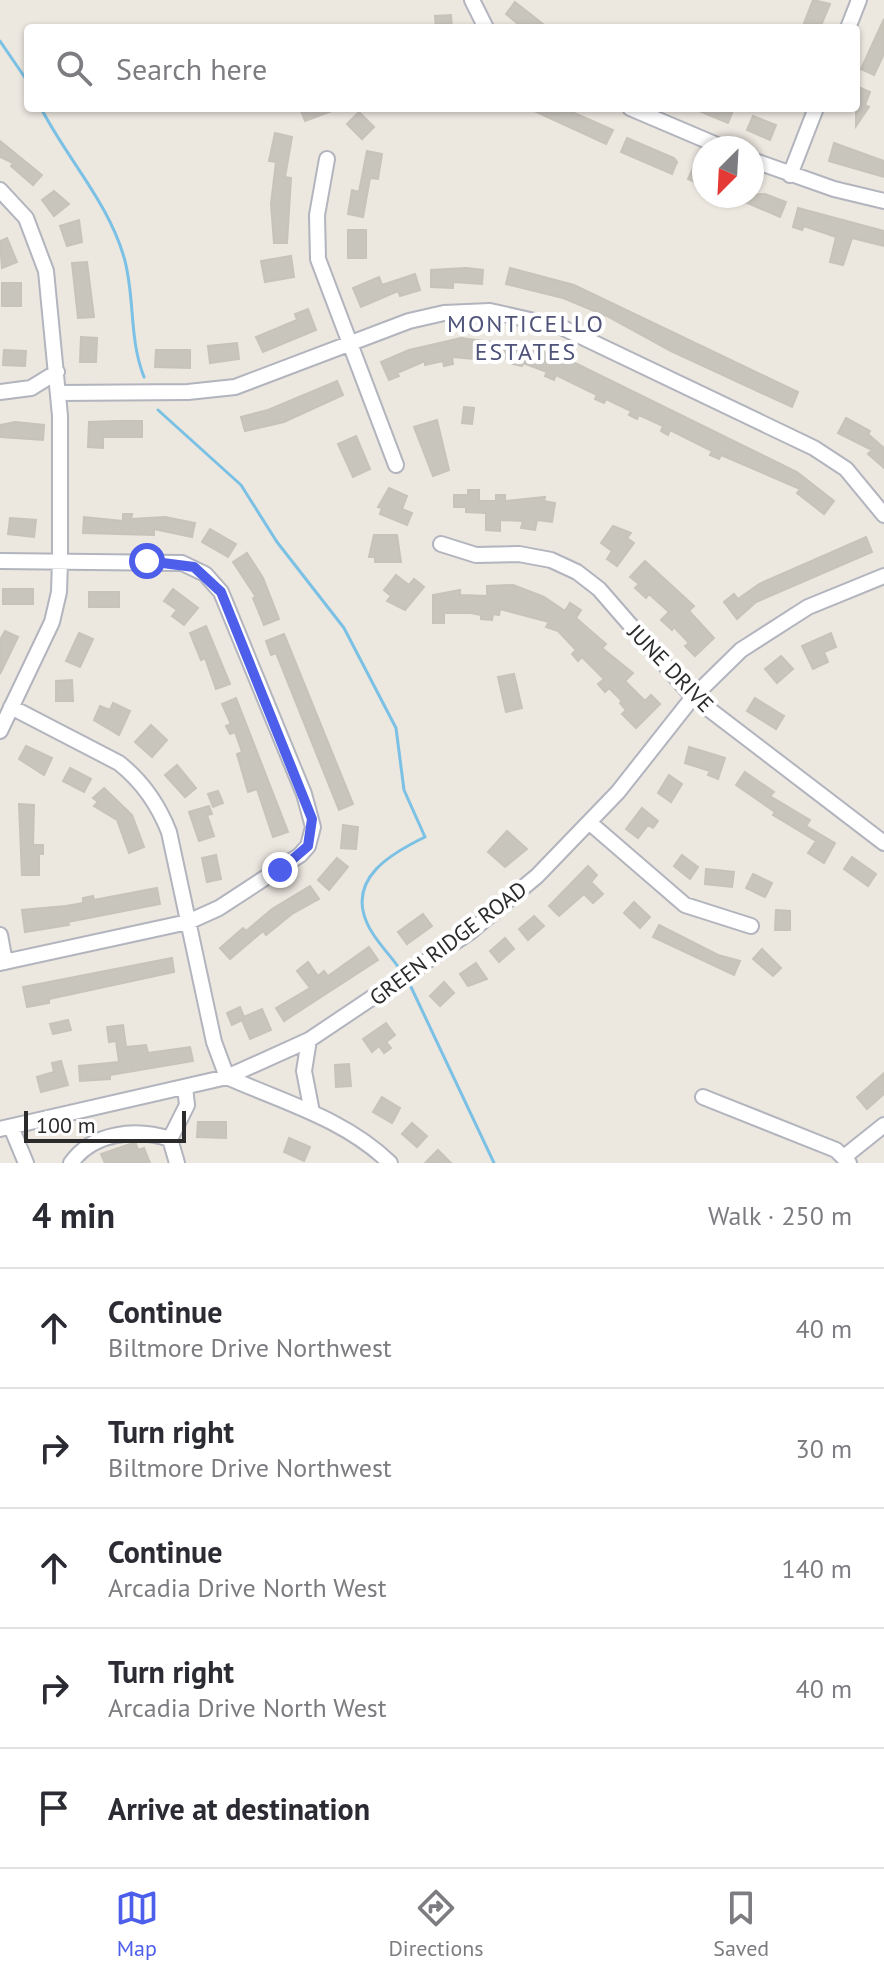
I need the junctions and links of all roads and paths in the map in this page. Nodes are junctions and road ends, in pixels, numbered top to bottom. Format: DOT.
graph roads {
  1 [pos="472,0"];
  2 [pos="859,0"];
  3 [pos="484,24"];
  4 [pos="850,24"];
  5 [pos="639,112"];
  6 [pos="814,112"];
  7 [pos="696,136"];
  8 [pos="327,159"];
  9 [pos="764,165"];
  10 [pos="790,175"];
  11 [pos="0,190"];
  12 [pos="884,201"];
  13 [pos="348,344"];
  14 [pos="57,372"];
  15 [pos="0,392"];
  16 [pos="59,393"];
  17 [pos="396,465"];
  18 [pos="884,515"];
  19 [pos="441,544"];
  20 [pos="60,560"];
  21 [pos="0,561"];
  22 [pos="884,576"];
  23 [pos="693,697"];
  24 [pos="11,707"];
  25 [pos="0,731"];
  26 [pos="590,823"];
  27 [pos="884,843"];
  28 [pos="188,922"];
  29 [pos="751,926"];
  30 [pos="0,935"];
  31 [pos="2,962"];
  32 [pos="309,1040"];
  33 [pos="227,1077"];
  34 [pos="185,1087"];
  35 [pos="703,1097"];
  36 [pos="312,1112"];
  37 [pos="884,1125"];
  38 [pos="5,1128"];
  39 [pos="172,1143"];
  40 [pos="846,1160"];
  41 [pos="26,1163"];
  42 [pos="71,1163"];
  43 [pos="162,1163"];
  44 [pos="177,1163"];
  45 [pos="390,1163"];
  1 -- 3 [label="street"];
  2 -- 4 [label="street"];
  5 -- 7 [label="street"];
  6 -- 10 [label="street"];
  8 -- 13 [label="street"];
  9 -- 10 [label="street"];
  10 -- 12 [label="street"];
  11 -- 14 [label="street"];
  13 -- 16 [label="street"];
  13 -- 17 [label="street"];
  13 -- 18 [label="street"];
  14 -- 15 [label="street"];
  14 -- 16 [label="street"];
  16 -- 20 [label="street"];
  19 -- 23 [label="street, JUNE DRIVE"];
  20 -- 21 [label="street"];
  20 -- 24 [label="street"];
  20 -- 28 [label="street"];
  22 -- 23 [label="street, GREEN RIDGE ROAD"];
  23 -- 26 [label="street, GREEN RIDGE ROAD"];
  23 -- 27 [label="street, JUNE DRIVE"];
  24 -- 25 [label="street"];
  24 -- 28 [label="street"];
  26 -- 29 [label="street"];
  26 -- 32 [label="street, GREEN RIDGE ROAD"];
  28 -- 31 [label="street"];
  28 -- 33 [label="street"];
  30 -- 31 [label="street"];
  32 -- 33 [label="street, GREEN RIDGE ROAD"];
  32 -- 36 [label="street"];
  33 -- 34 [label="street, GREEN RIDGE ROAD"];
  33 -- 36 [label="street"];
  34 -- 38 [label="street, GREEN RIDGE ROAD"];
  34 -- 39 [label="street"];
  35 -- 40 [label="street"];
  36 -- 45 [label="street"];
  37 -- 40 [label="street"];
  38 -- 41 [label="street"];
  39 -- 42 [label="street"];
  39 -- 43 [label="street"];
  39 -- 44 [label="street"];
}
